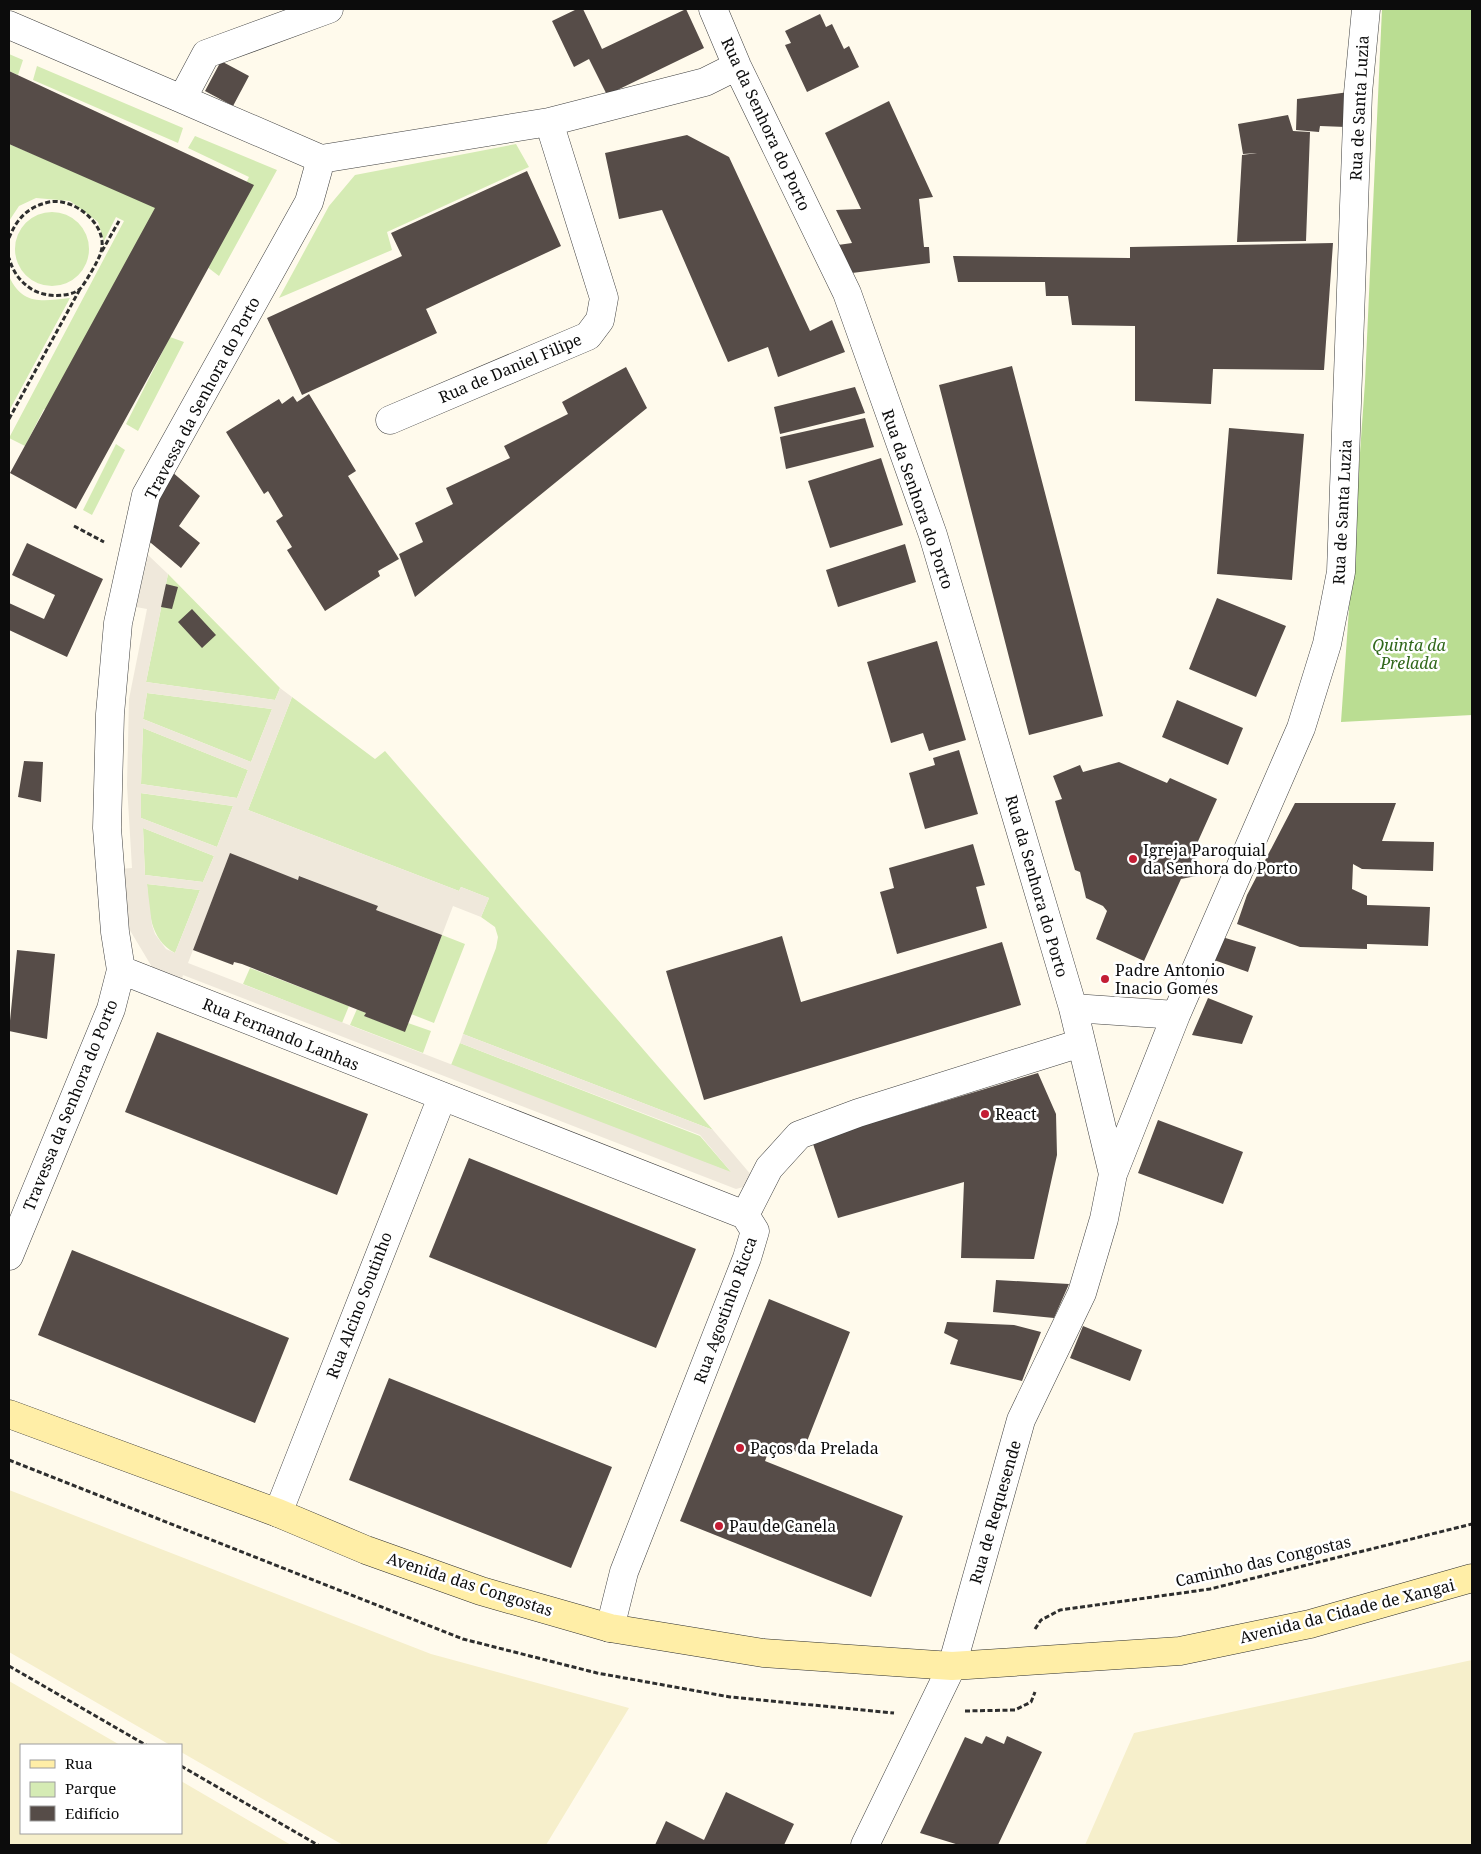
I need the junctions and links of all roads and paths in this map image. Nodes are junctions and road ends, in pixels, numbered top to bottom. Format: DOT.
graph roads {
  1 [pos="329,9"];
  2 [pos="716,9"];
  3 [pos="1366,9"];
  4 [pos="9,25"];
  5 [pos="737,66"];
  6 [pos="182,98"];
  7 [pos="549,122"];
  8 [pos="321,159"];
  9 [pos="119,220"];
  10 [pos="9,238"];
  11 [pos="102,252"];
  12 [pos="9,258"];
  13 [pos="80,289"];
  14 [pos="9,419"];
  15 [pos="390,420"];
  16 [pos="121,970"];
  17 [pos="1073,1008"];
  18 [pos="1176,1015"];
  19 [pos="1081,1043"];
  20 [pos="442,1097"];
  21 [pos="1113,1174"];
  22 [pos="745,1215"];
  23 [pos="9,1256"];
  24 [pos="9,1414"];
  25 [pos="278,1513"];
  26 [pos="1472,1524"];
  27 [pos="1472,1578"];
  28 [pos="610,1628"];
  29 [pos="1035,1630"];
  30 [pos="9,1666"];
  31 [pos="952,1666"];
  32 [pos="1035,1684"];
  33 [pos="961,1711"];
  34 [pos="144,1744"];
  35 [pos="182,1767"];
  36 [pos="318,1845"];
  37 [pos="865,1845"];
  1 -- 6 [label="street"];
  2 -- 5 [label="street, Rua da Senhora do Porto"];
  3 -- 18 [label="street, Rua de Santa Luzia"];
  4 -- 6 [label="street"];
  5 -- 7 [label="street"];
  5 -- 17 [label="street, Rua da Senhora do Porto"];
  6 -- 8 [label="street"];
  7 -- 8 [label="street"];
  7 -- 15 [label="street, Rua de Daniel Filipe"];
  8 -- 16 [label="street, Travessa da Senhora do Porto"];
  9 -- 11 [label="path"];
  10 -- 11 [label="path"];
  11 -- 13 [label="path"];
  12 -- 13 [label="path"];
  13 -- 14 [label="path"];
  16 -- 20 [label="street, Rua Fernando Lanhas"];
  16 -- 23 [label="street, Travessa da Senhora do Porto"];
  17 -- 18 [label="street"];
  17 -- 19 [label="street, Rua da Senhora do Porto"];
  18 -- 21 [label="street, Rua de Santa Luzia"];
  19 -- 21 [label="street, Rua da Senhora do Porto"];
  19 -- 22 [label="street"];
  20 -- 22 [label="street, Rua Agostinho Ricca"];
  20 -- 25 [label="street, Rua Alcino Soutinho"];
  21 -- 31 [label="street, Rua de Requesende"];
  22 -- 28 [label="street, Rua Agostinho Ricca"];
  24 -- 25 [label="main road, Avenida das Congostas"];
  25 -- 28 [label="main road, Avenida das Congostas"];
  26 -- 29 [label="path, Caminho das Congostas"];
  27 -- 31 [label="main road, Avenida da Cidade de Xangai"];
  28 -- 31 [label="main road, Avenida das Congostas"];
  30 -- 34 [label="path"];
  31 -- 37 [label="street, Rua de Requesende"];
  32 -- 33 [label="path"];
  35 -- 36 [label="path"];
}
